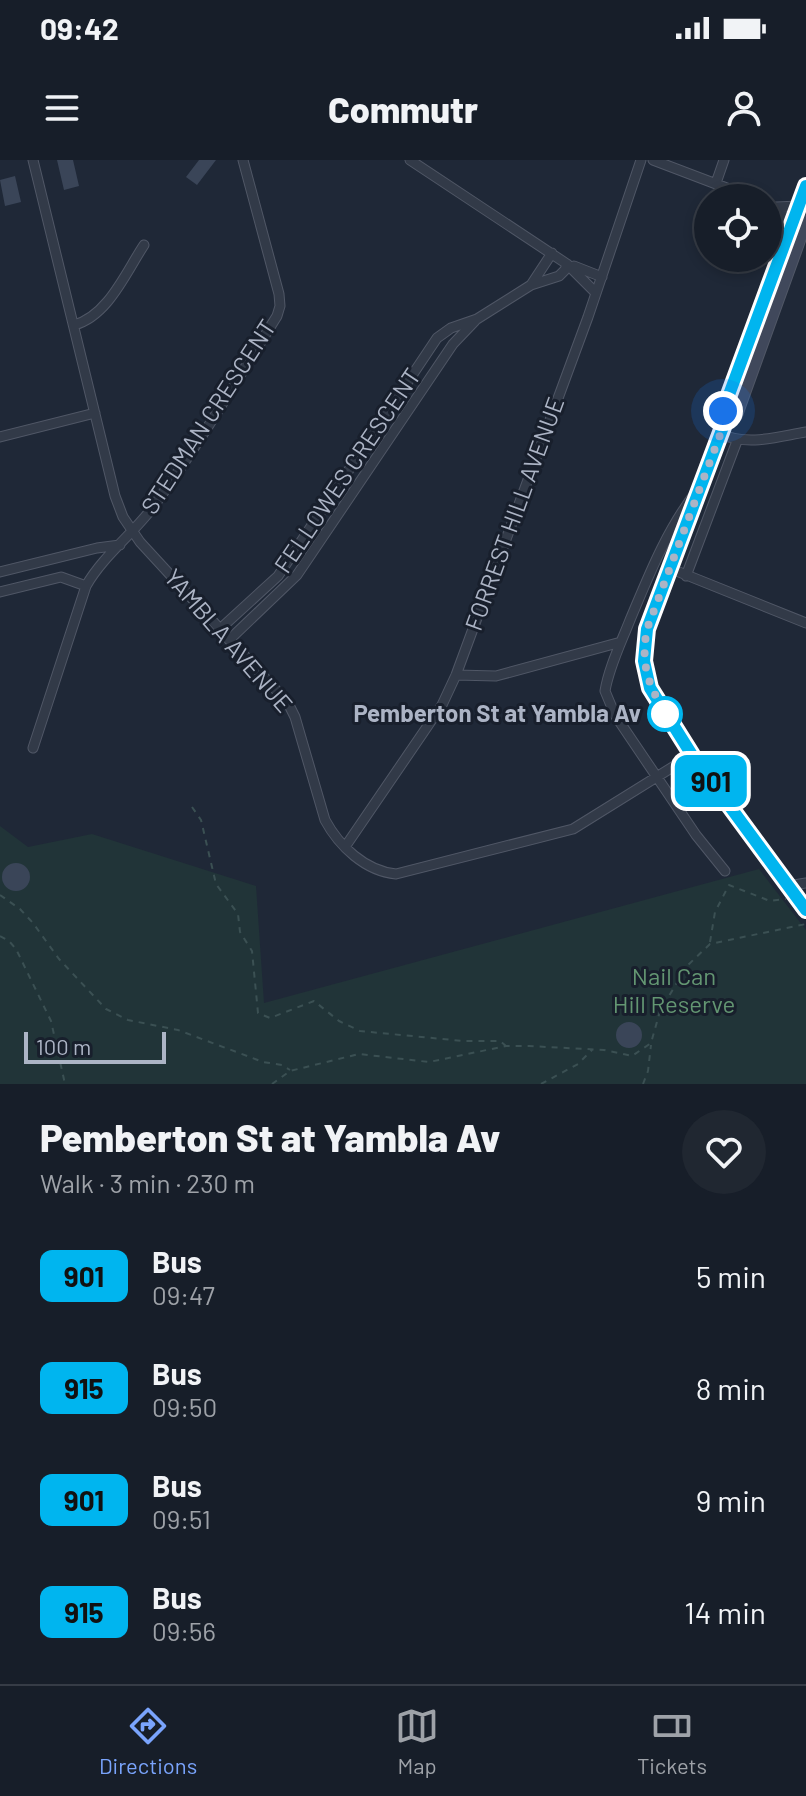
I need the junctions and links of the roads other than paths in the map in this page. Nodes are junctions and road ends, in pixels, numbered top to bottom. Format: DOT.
graph roads {
  1 [pos="33,160"];
  2 [pos="243,160"];
  3 [pos="410,160"];
  4 [pos="641,160"];
  5 [pos="653,160"];
  6 [pos="724,160"];
  7 [pos="716,183"];
  8 [pos="806,187"];
  9 [pos="782,206"];
  10 [pos="799,206"];
  11 [pos="782,211"];
  12 [pos="803,221"];
  13 [pos="144,245"];
  14 [pos="552,253"];
  15 [pos="608,258"];
  16 [pos="567,264"];
  17 [pos="583,270"];
  18 [pos="602,277"];
  19 [pos="531,285"];
  20 [pos="596,293"];
  21 [pos="477,319"];
  22 [pos="74,325"];
  23 [pos="95,413"];
  24 [pos="722,431"];
  25 [pos="806,432"];
  26 [pos="0,437"];
  27 [pos="737,441"];
  28 [pos="700,487"];
  29 [pos="132,532"];
  30 [pos="120,545"];
  31 [pos="669,568"];
  32 [pos="0,572"];
  33 [pos="686,576"];
  34 [pos="86,586"];
  35 [pos="0,592"];
  36 [pos="806,623"];
  37 [pos="220,629"];
  38 [pos="229,640"];
  39 [pos="621,642"];
  40 [pos="456,675"];
  41 [pos="33,748"];
  42 [pos="692,755"];
  43 [pos="658,776"];
  44 [pos="345,847"];
  45 [pos="725,871"];
  46 [pos="806,883"];
  47 [pos="792,892"];
  48 [pos="806,910"];
  1 -- 22 [label="street, YAMBLA AVENUE"];
  2 -- 29 [label="street, STEDMAN CRESCENT"];
  3 -- 14 [label="street"];
  4 -- 15 [label="street, FORREST HILL AVENUE"];
  5 -- 7 [label="street"];
  6 -- 7 [label="street"];
  8 -- 10 [label="main road"];
  9 -- 10 [label="street"];
  10 -- 12 [label="main road"];
  11 -- 12 [label="street"];
  12 -- 24 [label="main road"];
  13 -- 22 [label="street"];
  14 -- 16 [label="street"];
  14 -- 19 [label="street, FELLOWES CRESCENT"];
  15 -- 17 [label="street"];
  15 -- 18 [label="street, FORREST HILL AVENUE"];
  16 -- 17 [label="street"];
  16 -- 19 [label="street, FELLOWES CRESCENT"];
  16 -- 20 [label="street"];
  17 -- 18 [label="street"];
  18 -- 20 [label="street, FORREST HILL AVENUE"];
  19 -- 21 [label="street, FELLOWES CRESCENT"];
  20 -- 40 [label="street, FORREST HILL AVENUE"];
  21 -- 37 [label="street, FELLOWES CRESCENT"];
  21 -- 38 [label="street, FELLOWES CRESCENT"];
  22 -- 23 [label="street, YAMBLA AVENUE"];
  23 -- 26 [label="street"];
  23 -- 29 [label="street, YAMBLA AVENUE"];
  24 -- 27 [label="street"];
  24 -- 28 [label="main road"];
  25 -- 27 [label="street"];
  27 -- 33 [label="street"];
  28 -- 31 [label="main road"];
  28 -- 39 [label="street"];
  29 -- 30 [label="street, STEDMAN CRESCENT"];
  29 -- 37 [label="street, YAMBLA AVENUE"];
  30 -- 32 [label="street"];
  30 -- 34 [label="street, STEDMAN CRESCENT"];
  31 -- 33 [label="street"];
  31 -- 42 [label="main road"];
  33 -- 36 [label="street"];
  34 -- 35 [label="street"];
  34 -- 41 [label="street, STEDMAN CRESCENT"];
  37 -- 38 [label="street, YAMBLA AVENUE"];
  38 -- 44 [label="street, YAMBLA AVENUE"];
  39 -- 40 [label="street"];
  39 -- 43 [label="street"];
  40 -- 44 [label="street, FORREST HILL AVENUE"];
  42 -- 43 [label="street, YAMBLA AVENUE"];
  42 -- 47 [label="main road"];
  43 -- 44 [label="street, YAMBLA AVENUE"];
  43 -- 45 [label="street"];
  46 -- 47 [label="street"];
  47 -- 48 [label="main road"];
}
